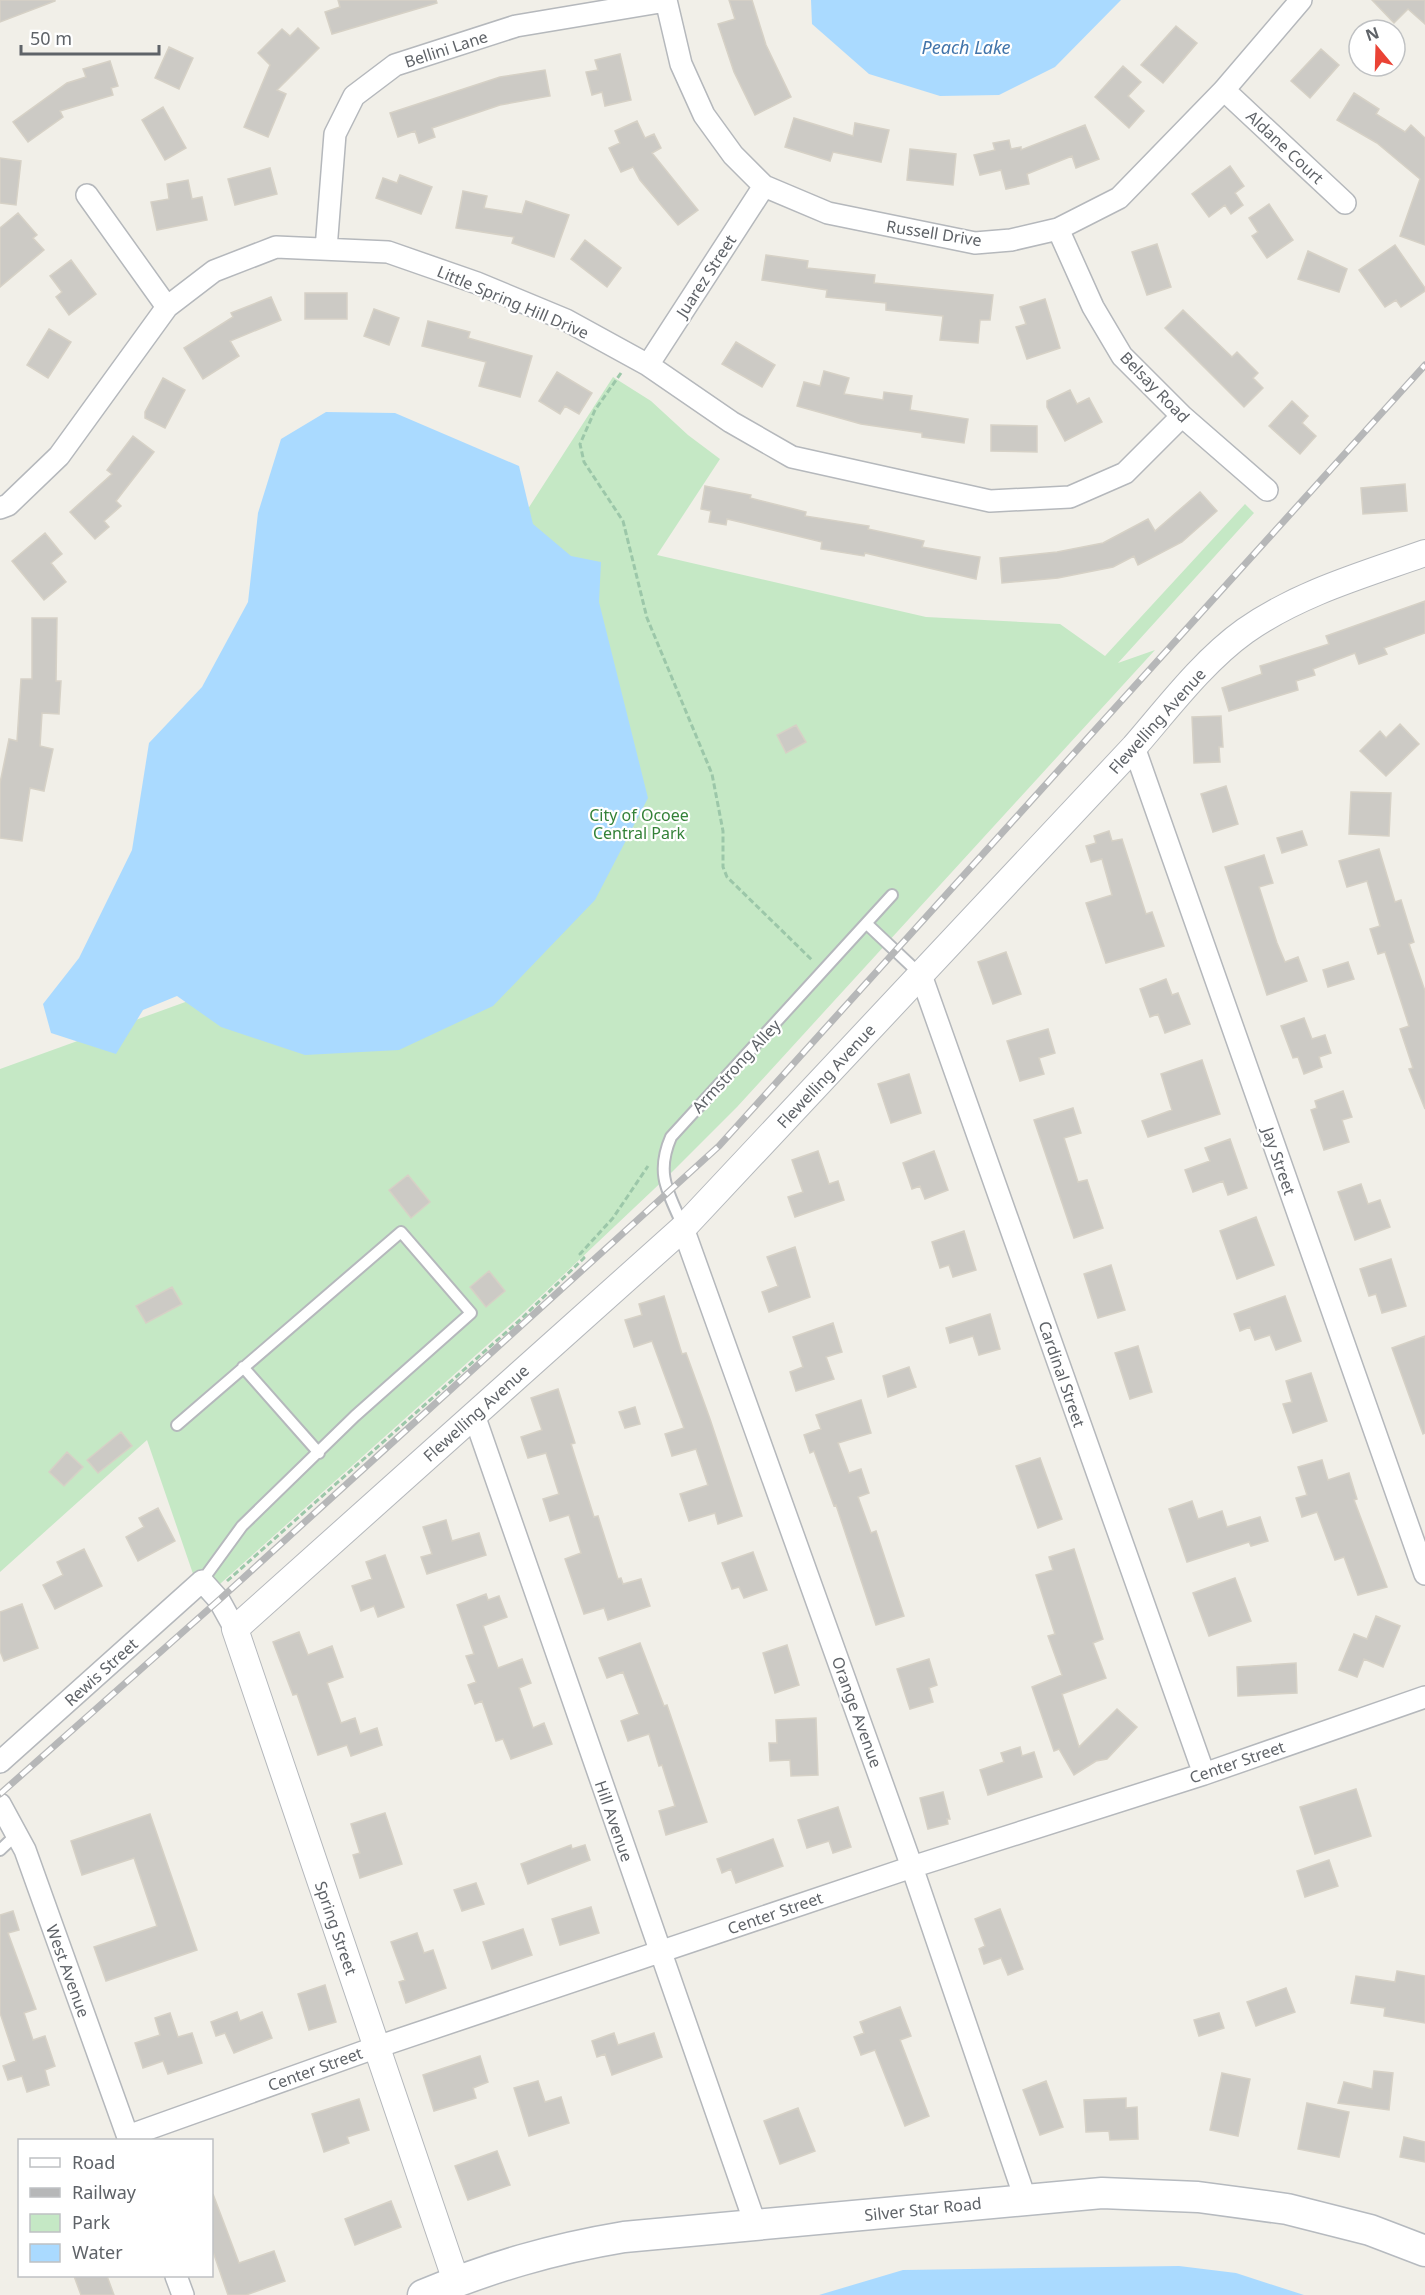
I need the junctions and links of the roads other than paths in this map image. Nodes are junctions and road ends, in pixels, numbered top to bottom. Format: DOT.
graph roads {
  1 [pos="1301,0"];
  2 [pos="666,1"];
  3 [pos="1224,90"];
  4 [pos="764,186"];
  5 [pos="87,195"];
  6 [pos="1346,203"];
  7 [pos="1058,229"];
  8 [pos="326,249"];
  9 [pos="167,307"];
  10 [pos="640,361"];
  11 [pos="1182,416"];
  12 [pos="1267,490"];
  13 [pos="0,508"];
  14 [pos="1425,553"];
  15 [pos="1134,747"];
  16 [pos="892,895"];
  17 [pos="867,924"];
  18 [pos="921,975"];
  19 [pos="683,1228"];
  20 [pos="243,1366"];
  21 [pos="474,1415"];
  22 [pos="177,1425"];
  23 [pos="319,1453"];
  24 [pos="1425,1574"];
  25 [pos="207,1587"];
  26 [pos="235,1629"];
  27 [pos="1425,1697"];
  28 [pos="0,1762"];
  29 [pos="1203,1774"];
  30 [pos="0,1804"];
  31 [pos="17,1834"];
  32 [pos="0,1850"];
  33 [pos="912,1867"];
  34 [pos="660,1952"];
  35 [pos="377,2047"];
  36 [pos="128,2138"];
  37 [pos="1026,2198"];
  38 [pos="756,2226"];
  39 [pos="1425,2251"];
  40 [pos="176,2277"];
  41 [pos="456,2281"];
  42 [pos="183,2295"];
  43 [pos="423,2295"];
  1 -- 3 [label="street, Russell Drive"];
  2 -- 4 [label="street, Russell Drive"];
  2 -- 8 [label="street, Bellini Lane"];
  3 -- 6 [label="street, Aldane Court"];
  3 -- 7 [label="street, Russell Drive"];
  4 -- 7 [label="street, Russell Drive"];
  4 -- 10 [label="street, Juarez Street"];
  5 -- 9 [label="street"];
  7 -- 11 [label="street, Belsay Road"];
  8 -- 9 [label="street, Little Spring Hill Drive"];
  8 -- 10 [label="street, Little Spring Hill Drive"];
  9 -- 13 [label="street, Little Spring Hill Drive"];
  10 -- 11 [label="street, Little Spring Hill Drive"];
  11 -- 12 [label="street, Belsay Road"];
  14 -- 15 [label="street, Flewelling Avenue"];
  15 -- 18 [label="street, Flewelling Avenue"];
  15 -- 24 [label="street, Jay Street"];
  16 -- 17 [label="lane, Armstrong Alley"];
  17 -- 18 [label="lane"];
  17 -- 19 [label="lane, Armstrong Alley"];
  18 -- 19 [label="street, Flewelling Avenue"];
  18 -- 29 [label="street, Cardinal Street"];
  19 -- 21 [label="street, Flewelling Avenue"];
  19 -- 33 [label="street, Orange Avenue"];
  20 -- 22 [label="lane"];
  20 -- 23 [label="lane"];
  20 -- 23 [label="lane"];
  21 -- 26 [label="street, Flewelling Avenue"];
  21 -- 34 [label="street, Hill Avenue"];
  23 -- 25 [label="lane"];
  25 -- 26 [label="street, Spring Street"];
  25 -- 28 [label="street, Rewis Street"];
  26 -- 35 [label="street, Spring Street"];
  27 -- 29 [label="street, Center Street"];
  29 -- 33 [label="street, Center Street"];
  30 -- 31 [label="street, West Avenue"];
  31 -- 32 [label="lane"];
  31 -- 36 [label="street, West Avenue"];
  33 -- 34 [label="street, Center Street"];
  33 -- 37 [label="street, Orange Avenue"];
  34 -- 35 [label="street, Center Street"];
  34 -- 38 [label="street, Hill Avenue"];
  35 -- 36 [label="street, Center Street"];
  35 -- 41 [label="street, Spring Street"];
  37 -- 38 [label="main road, Silver Star Road"];
  37 -- 39 [label="main road, Silver Star Road"];
  38 -- 41 [label="main road, Silver Star Road"];
  40 -- 42 [label="street"];
  41 -- 43 [label="main road, Silver Star Road"];
}
